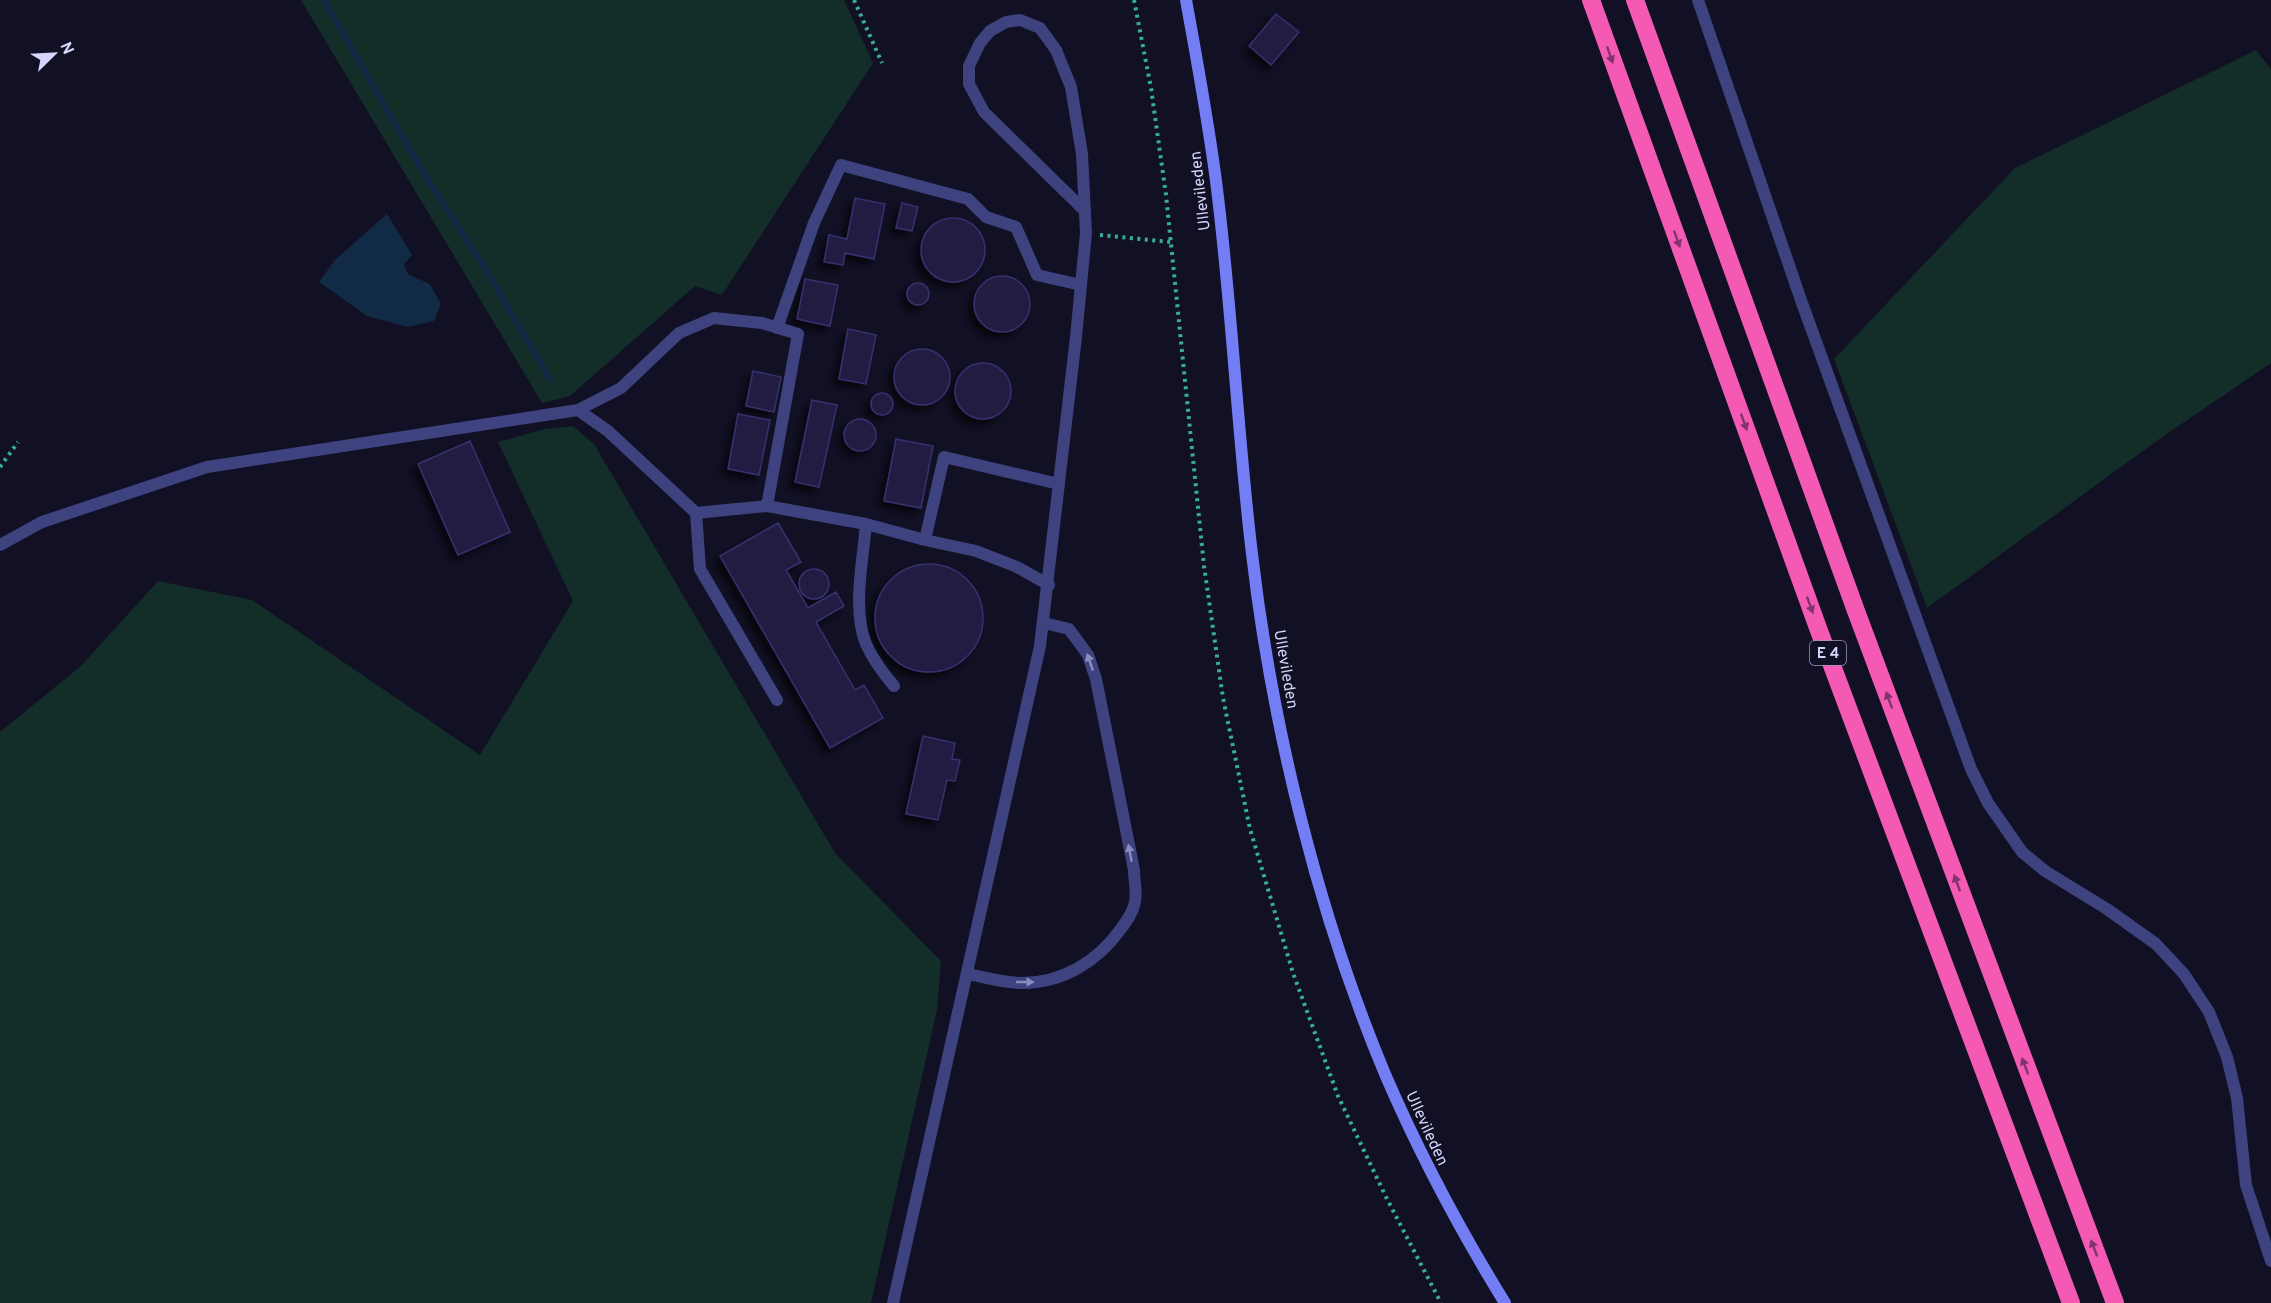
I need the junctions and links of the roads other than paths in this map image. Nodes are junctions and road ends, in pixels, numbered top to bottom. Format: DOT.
graph roads {
  1 [pos="1186,0"];
  2 [pos="1591,0"];
  3 [pos="1635,0"];
  4 [pos="1698,0"];
  5 [pos="1085,211"];
  6 [pos="1081,285"];
  7 [pos="777,328"];
  8 [pos="578,410"];
  9 [pos="1059,484"];
  10 [pos="767,506"];
  11 [pos="696,513"];
  12 [pos="866,524"];
  13 [pos="925,540"];
  14 [pos="0,545"];
  15 [pos="1049,585"];
  16 [pos="1044,623"];
  17 [pos="894,686"];
  18 [pos="777,700"];
  19 [pos="967,974"];
  20 [pos="2271,1261"];
  21 [pos="893,1303"];
  22 [pos="1505,1303"];
  23 [pos="2071,1303"];
  24 [pos="2115,1303"];
  1 -- 22 [label="main road, Ullevileden"];
  2 -- 23 [label="highway, E 4, one-way"];
  24 -- 3 [label="highway, E 4, one-way"];
  4 -- 20 [label="street"];
  5 -- 5 [label="street"];
  5 -- 6 [label="street"];
  6 -- 7 [label="street"];
  6 -- 9 [label="street"];
  7 -- 8 [label="street"];
  7 -- 10 [label="street"];
  8 -- 11 [label="street"];
  8 -- 14 [label="street"];
  9 -- 13 [label="street"];
  9 -- 15 [label="street"];
  10 -- 11 [label="street"];
  10 -- 12 [label="street"];
  11 -- 18 [label="street"];
  12 -- 13 [label="street"];
  12 -- 17 [label="street"];
  13 -- 15 [label="street"];
  15 -- 16 [label="street"];
  16 -- 19 [label="street"];
  19 -- 16 [label="street, one-way"];
  19 -- 21 [label="street"];
}
